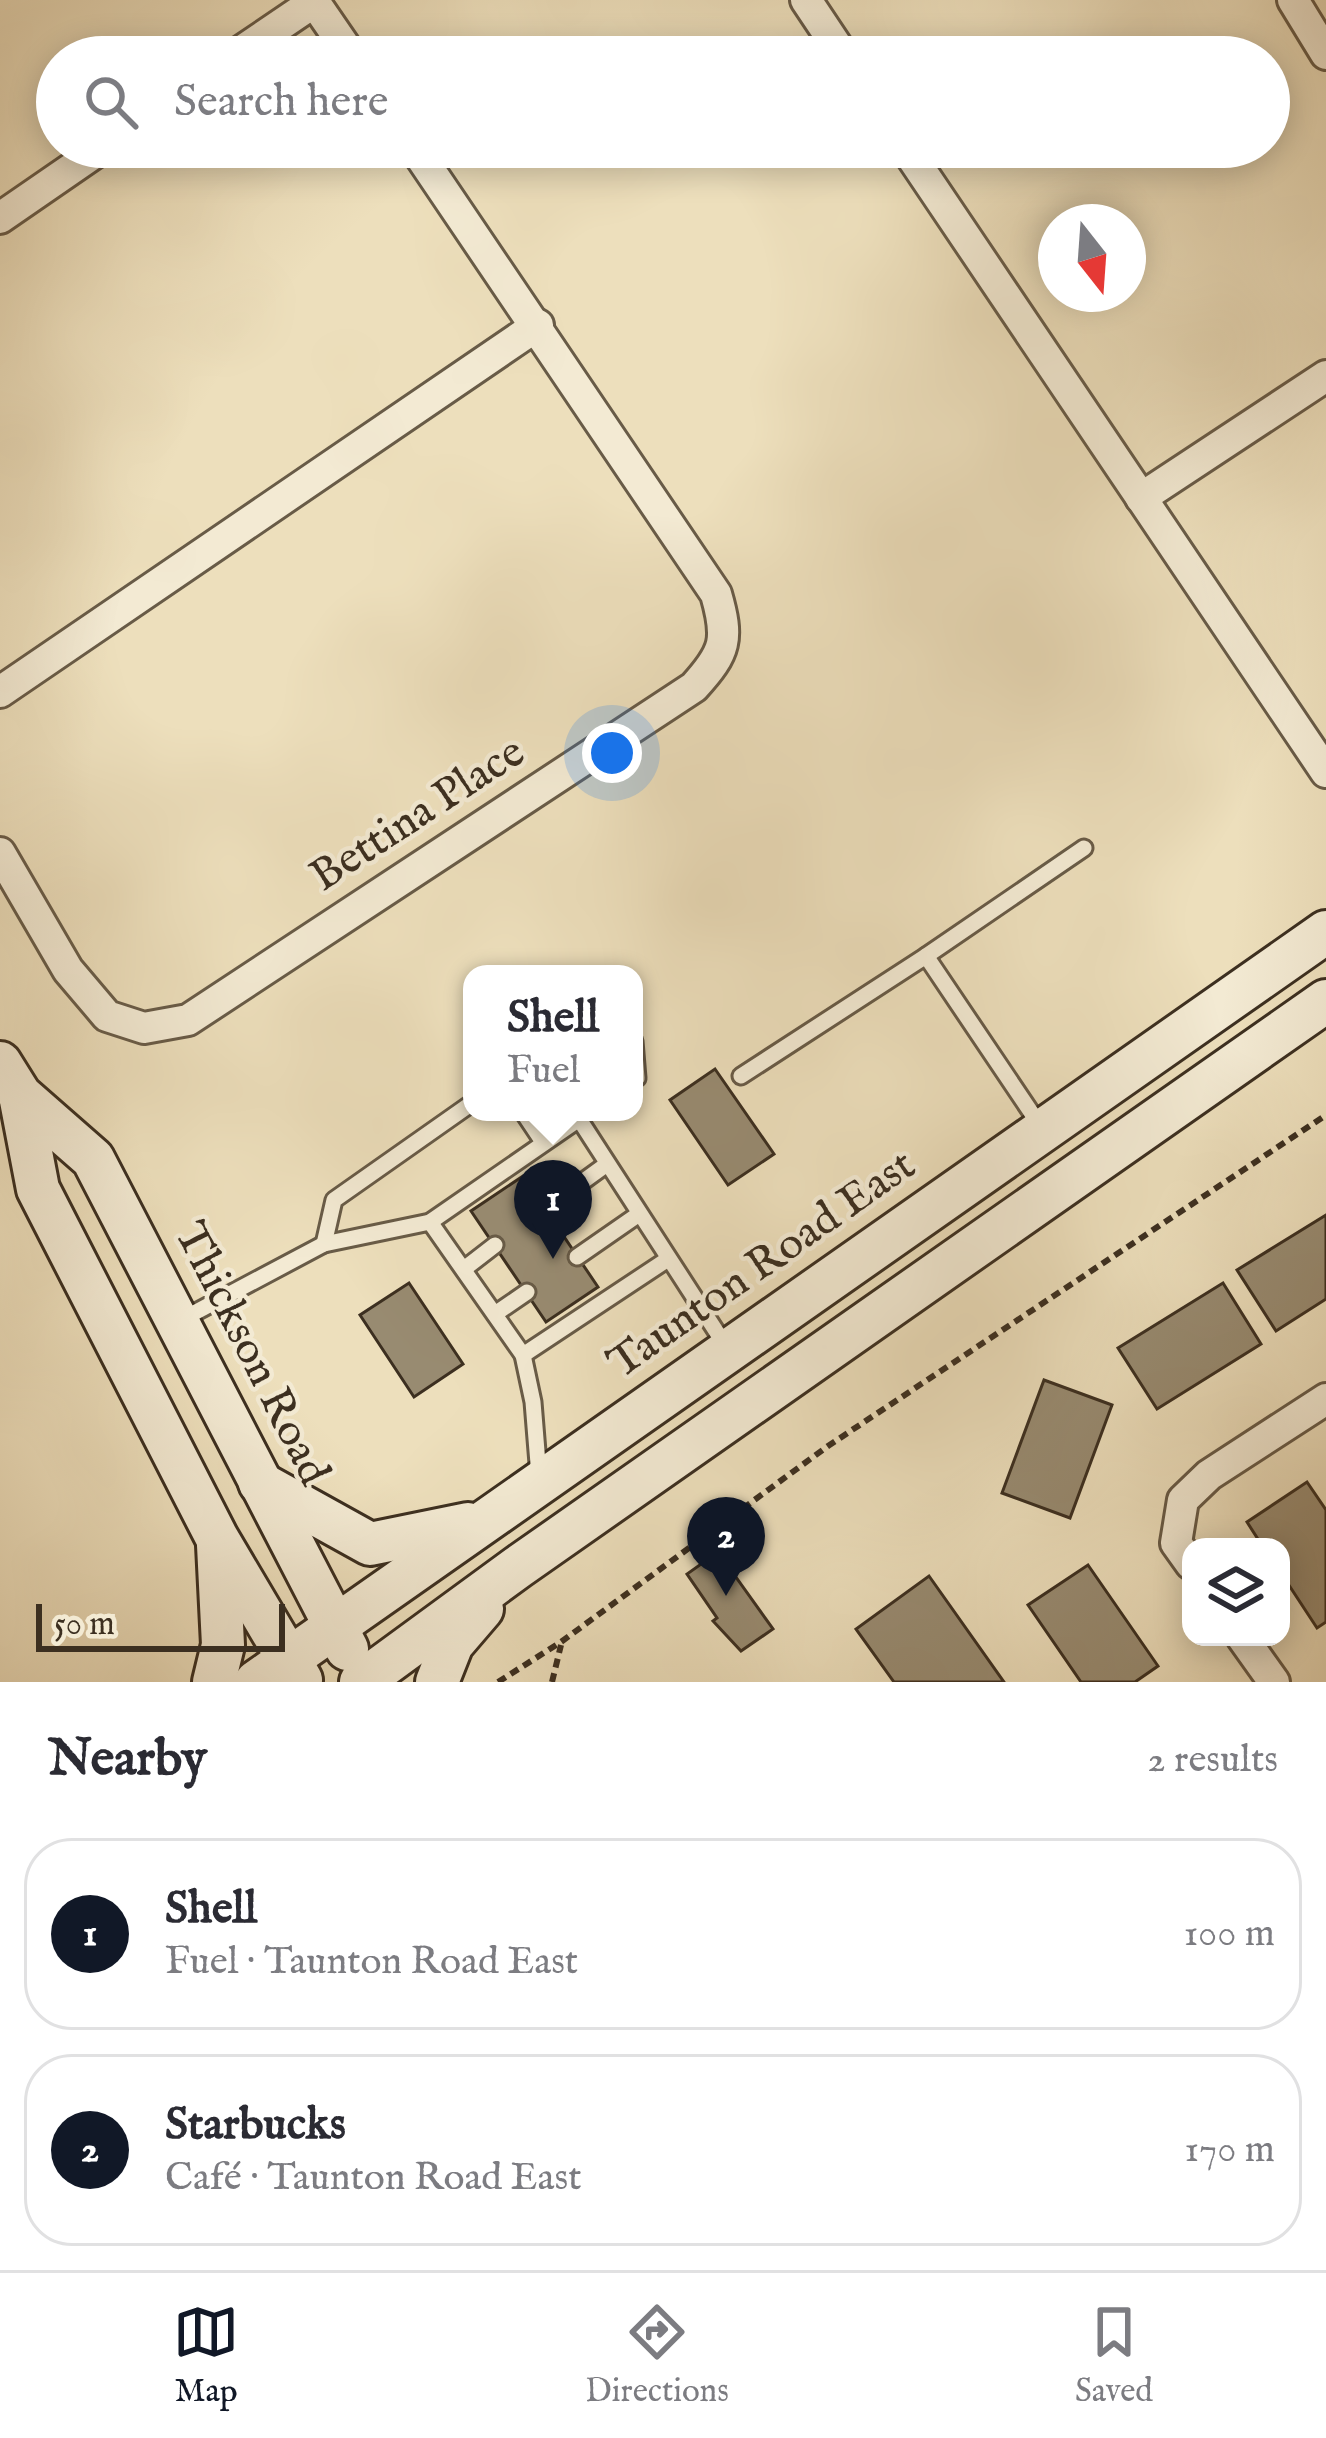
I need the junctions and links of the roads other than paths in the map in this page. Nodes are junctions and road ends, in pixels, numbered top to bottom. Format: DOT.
graph roads {
  1 [pos="806,0"];
  2 [pos="1293,0"];
  3 [pos="313,1"];
  4 [pos="263,36"];
  5 [pos="337,36"];
  6 [pos="830,36"];
  7 [pos="1326,54"];
  8 [pos="73,168"];
  9 [pos="429,168"];
  10 [pos="918,168"];
  11 [pos="0,218"];
  12 [pos="538,325"];
  13 [pos="1326,376"];
  14 [pos="1141,498"];
  15 [pos="0,692"];
  16 [pos="1326,772"];
  17 [pos="1084,848"];
  18 [pos="0,853"];
  19 [pos="1326,932"];
  20 [pos="926,956"];
  21 [pos="1326,1001"];
  22 [pos="742,1076"];
  23 [pos="10,1079"];
  24 [pos="463,1109"];
  25 [pos="529,1121"];
  26 [pos="576,1121"];
  27 [pos="586,1121"];
  28 [pos="1043,1130"];
  29 [pos="543,1142"];
  30 [pos="607,1164"];
  31 [pos="545,1208"];
  32 [pos="639,1214"];
  33 [pos="430,1222"];
  34 [pos="324,1244"];
  35 [pos="495,1245"];
  36 [pos="578,1257"];
  37 [pos="668,1259"];
  38 [pos="464,1269"];
  39 [pos="527,1292"];
  40 [pos="495,1314"];
  41 [pos="177,1322"];
  42 [pos="729,1351"];
  43 [pos="523,1355"];
  44 [pos="1326,1399"];
  45 [pos="259,1483"];
  46 [pos="540,1483"];
  47 [pos="489,1519"];
  48 [pos="217,1538"];
  49 [pos="1182,1551"];
  50 [pos="518,1567"];
  51 [pos="335,1627"];
  52 [pos="1248,1646"];
  53 [pos="283,1674"];
  54 [pos="214,1682"];
  55 [pos="363,1682"];
  56 [pos="437,1682"];
  57 [pos="1274,1682"];
  1 -- 6 [label="street"];
  2 -- 7 [label="street"];
  3 -- 4 [label="street"];
  3 -- 5 [label="street"];
  8 -- 11 [label="street"];
  9 -- 12 [label="street, Bettina Place"];
  10 -- 14 [label="street"];
  12 -- 15 [label="street"];
  12 -- 18 [label="street, Bettina Place"];
  13 -- 14 [label="street"];
  14 -- 16 [label="street"];
  17 -- 20 [label="lane"];
  19 -- 28 [label="main road, Taunton Road East"];
  20 -- 22 [label="lane"];
  20 -- 28 [label="lane"];
  21 -- 50 [label="main road"];
  23 -- 41 [label="main road, Thickson Road"];
  23 -- 48 [label="main road, Thickson Road"];
  24 -- 34 [label="lane"];
  25 -- 29 [label="lane"];
  26 -- 29 [label="lane"];
  27 -- 30 [label="lane"];
  28 -- 42 [label="main road, Taunton Road East"];
  29 -- 33 [label="lane"];
  30 -- 31 [label="lane"];
  30 -- 32 [label="lane"];
  32 -- 36 [label="lane"];
  32 -- 37 [label="lane"];
  33 -- 34 [label="lane"];
  33 -- 38 [label="lane"];
  34 -- 41 [label="lane"];
  35 -- 38 [label="lane"];
  37 -- 42 [label="lane"];
  37 -- 43 [label="lane"];
  38 -- 40 [label="lane"];
  39 -- 40 [label="lane"];
  40 -- 43 [label="lane"];
  41 -- 45 [label="main road, Thickson Road"];
  42 -- 46 [label="main road, Taunton Road East"];
  43 -- 46 [label="lane"];
  44 -- 49 [label="street"];
  45 -- 47 [label="main road"];
  45 -- 51 [label="main road, Thickson Road"];
  46 -- 47 [label="main road, Taunton Road East"];
  47 -- 51 [label="main road, Taunton Road East"];
  48 -- 53 [label="main road, Thickson Road"];
  48 -- 54 [label="main road"];
  50 -- 55 [label="main road"];
  50 -- 56 [label="main road"];
  51 -- 53 [label="main road, Taunton Road East"];
  51 -- 55 [label="main road, Thickson Road"];
  52 -- 57 [label="street"];
}
